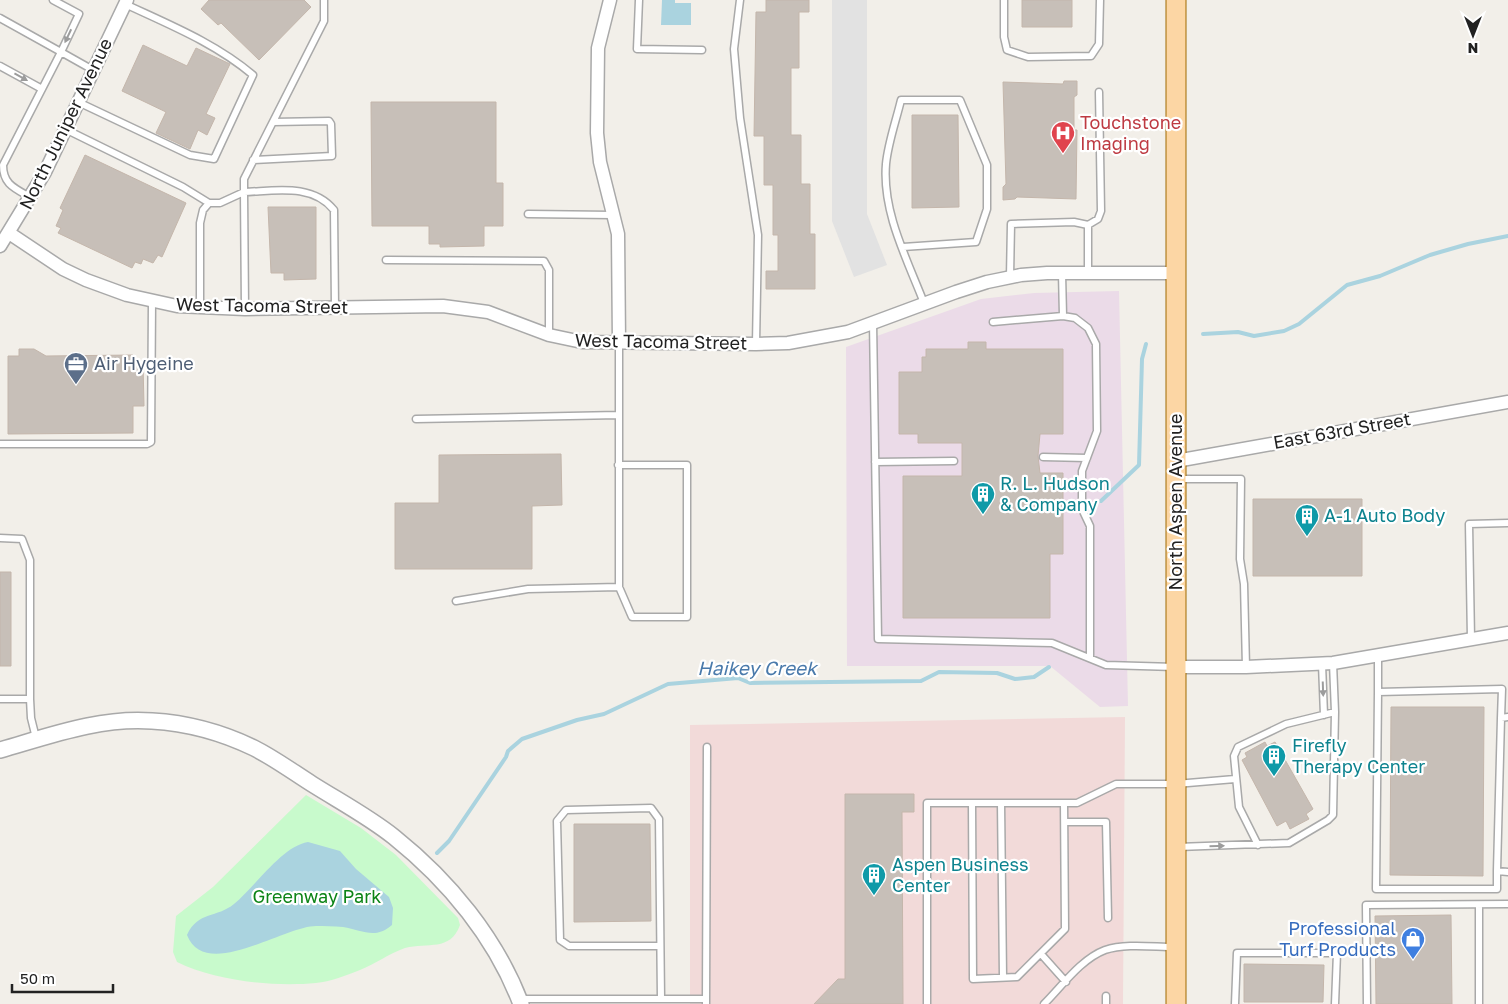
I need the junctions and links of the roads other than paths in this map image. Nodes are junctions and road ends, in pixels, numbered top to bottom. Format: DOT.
graph roads {
  1 [pos="54,0"];
  2 [pos="324,0"];
  3 [pos="610,0"];
  4 [pos="639,0"];
  5 [pos="740,0"];
  6 [pos="1004,0"];
  7 [pos="1100,0"];
  8 [pos="1176,0"];
  9 [pos="126,2"];
  10 [pos="0,18"];
  11 [pos="702,50"];
  12 [pos="61,52"];
  13 [pos="0,66"];
  14 [pos="93,70"];
  15 [pos="42,89"];
  16 [pos="1099,92"];
  17 [pos="78,102"];
  18 [pos="273,122"];
  19 [pos="65,129"];
  20 [pos="253,160"];
  21 [pos="244,192"];
  22 [pos="31,197"];
  23 [pos="209,203"];
  24 [pos="528,214"];
  25 [pos="614,215"];
  26 [pos="1088,225"];
  27 [pos="10,233"];
  28 [pos="0,246"];
  29 [pos="903,247"];
  30 [pos="386,260"];
  31 [pos="1062,273"];
  32 [pos="1088,273"];
  33 [pos="1176,273"];
  34 [pos="1010,277"];
  35 [pos="152,302"];
  36 [pos="924,303"];
  37 [pos="334,307"];
  38 [pos="200,308"];
  39 [pos="245,309"];
  40 [pos="1063,316"];
  41 [pos="873,322"];
  42 [pos="993,322"];
  43 [pos="549,335"];
  44 [pos="619,344"];
  45 [pos="756,344"];
  46 [pos="1508,402"];
  47 [pos="618,416"];
  48 [pos="416,419"];
  49 [pos="0,444"];
  50 [pos="1043,457"];
  51 [pos="1087,458"];
  52 [pos="954,461"];
  53 [pos="875,462"];
  54 [pos="618,465"];
  55 [pos="1176,470"];
  56 [pos="1508,523"];
  57 [pos="0,538"];
  58 [pos="619,587"];
  59 [pos="456,601"];
  60 [pos="1508,633"];
  61 [pos="1471,639"];
  62 [pos="1378,657"];
  63 [pos="1090,658"];
  64 [pos="1327,664"];
  65 [pos="1176,667"];
  66 [pos="1246,667"];
  67 [pos="1378,692"];
  68 [pos="0,699"];
  69 [pos="30,699"];
  70 [pos="1335,712"];
  71 [pos="1324,715"];
  72 [pos="1504,717"];
  73 [pos="36,739"];
  74 [pos="708,747"];
  75 [pos="0,750"];
  76 [pos="1235,779"];
  77 [pos="1176,784"];
  78 [pos="972,803"];
  79 [pos="1001,803"];
  80 [pos="1064,803"];
  81 [pos="1065,822"];
  82 [pos="1258,845"];
  83 [pos="1176,847"];
  84 [pos="1497,872"];
  85 [pos="1508,872"];
  86 [pos="1479,904"];
  87 [pos="1508,904"];
  88 [pos="1108,918"];
  89 [pos="660,946"];
  90 [pos="1176,947"];
  91 [pos="1040,954"];
  92 [pos="1003,978"];
  93 [pos="1066,982"];
  94 [pos="1052,996"];
  95 [pos="1106,996"];
  96 [pos="661,999"];
  97 [pos="520,1002"];
  98 [pos="706,1002"];
  99 [pos="927,1004"];
  100 [pos="1044,1004"];
  101 [pos="1052,1004"];
  102 [pos="1106,1004"];
  103 [pos="1176,1004"];
  104 [pos="1235,1004"];
  105 [pos="1335,1004"];
  106 [pos="1367,1004"];
  107 [pos="1479,1004"];
  1 -- 12 [label="lane, one-way"];
  2 -- 18 [label="lane"];
  3 -- 25 [label="street"];
  4 -- 11 [label="lane"];
  5 -- 45 [label="lane"];
  6 -- 7 [label="lane"];
  8 -- 33 [label="main road, North Aspen Avenue"];
  9 -- 14 [label="street, North Juniper Avenue"];
  9 -- 17 [label="lane"];
  10 -- 12 [label="lane"];
  12 -- 14 [label="lane"];
  12 -- 15 [label="lane"];
  13 -- 15 [label="lane, one-way"];
  14 -- 17 [label="street, North Juniper Avenue"];
  15 -- 22 [label="lane"];
  16 -- 26 [label="lane"];
  17 -- 19 [label="street, North Juniper Avenue"];
  18 -- 20 [label="lane"];
  18 -- 20 [label="lane"];
  19 -- 22 [label="street, North Juniper Avenue"];
  19 -- 23 [label="lane"];
  20 -- 21 [label="lane"];
  21 -- 23 [label="lane"];
  21 -- 37 [label="lane"];
  21 -- 39 [label="lane"];
  22 -- 27 [label="street, North Juniper Avenue"];
  23 -- 38 [label="lane"];
  24 -- 25 [label="lane"];
  25 -- 44 [label="street"];
  26 -- 32 [label="lane"];
  26 -- 34 [label="lane"];
  27 -- 28 [label="street, North Juniper Avenue"];
  27 -- 35 [label="street, West Tacoma Street"];
  29 -- 29 [label="lane"];
  29 -- 36 [label="lane"];
  30 -- 43 [label="lane"];
  31 -- 32 [label="street, West Tacoma Street"];
  31 -- 34 [label="street, West Tacoma Street"];
  31 -- 40 [label="lane"];
  32 -- 33 [label="street, West Tacoma Street"];
  33 -- 55 [label="main road, North Aspen Avenue"];
  34 -- 36 [label="street, West Tacoma Street"];
  35 -- 38 [label="street, West Tacoma Street"];
  35 -- 49 [label="lane"];
  36 -- 41 [label="street, West Tacoma Street"];
  37 -- 39 [label="street, West Tacoma Street"];
  37 -- 43 [label="street, West Tacoma Street"];
  38 -- 39 [label="street, West Tacoma Street"];
  40 -- 42 [label="lane"];
  40 -- 51 [label="lane"];
  41 -- 45 [label="street, West Tacoma Street"];
  41 -- 53 [label="lane"];
  43 -- 44 [label="street, West Tacoma Street"];
  44 -- 45 [label="street, West Tacoma Street"];
  44 -- 47 [label="lane"];
  46 -- 55 [label="street, East 63rd Street"];
  47 -- 48 [label="lane"];
  47 -- 54 [label="lane"];
  50 -- 51 [label="lane"];
  51 -- 63 [label="lane"];
  52 -- 53 [label="lane"];
  53 -- 63 [label="lane"];
  54 -- 58 [label="lane"];
  54 -- 58 [label="lane"];
  55 -- 65 [label="main road, North Aspen Avenue"];
  55 -- 66 [label="lane"];
  56 -- 61 [label="lane"];
  57 -- 69 [label="lane"];
  58 -- 59 [label="lane"];
  60 -- 61 [label="street"];
  61 -- 62 [label="street"];
  62 -- 64 [label="street"];
  62 -- 67 [label="lane"];
  63 -- 65 [label="lane"];
  64 -- 66 [label="street"];
  64 -- 70 [label="lane"];
  64 -- 71 [label="lane, one-way"];
  65 -- 66 [label="street"];
  65 -- 77 [label="main road, North Aspen Avenue"];
  67 -- 72 [label="lane"];
  67 -- 84 [label="lane"];
  68 -- 69 [label="lane"];
  69 -- 73 [label="lane"];
  70 -- 71 [label="lane"];
  70 -- 82 [label="lane"];
  71 -- 76 [label="lane"];
  72 -- 84 [label="lane"];
  73 -- 75 [label="street"];
  73 -- 97 [label="street"];
  74 -- 98 [label="lane"];
  76 -- 77 [label="lane"];
  76 -- 82 [label="lane"];
  77 -- 80 [label="lane"];
  77 -- 83 [label="main road, North Aspen Avenue"];
  78 -- 79 [label="lane"];
  78 -- 92 [label="lane"];
  78 -- 99 [label="lane"];
  79 -- 80 [label="lane"];
  79 -- 92 [label="lane"];
  80 -- 81 [label="lane"];
  81 -- 88 [label="lane"];
  81 -- 91 [label="lane"];
  83 -- 82 [label="lane, one-way"];
  83 -- 90 [label="main road, North Aspen Avenue"];
  84 -- 85 [label="lane"];
  86 -- 87 [label="lane"];
  86 -- 106 [label="lane"];
  86 -- 107 [label="lane"];
  89 -- 89 [label="lane"];
  89 -- 96 [label="lane"];
  90 -- 93 [label="lane"];
  90 -- 103 [label="main road, North Aspen Avenue"];
  91 -- 92 [label="lane"];
  91 -- 93 [label="lane"];
  93 -- 94 [label="lane"];
  94 -- 100 [label="lane"];
  94 -- 101 [label="lane"];
  95 -- 102 [label="lane"];
  96 -- 97 [label="lane"];
  96 -- 98 [label="lane"];
  104 -- 105 [label="lane"];
}
